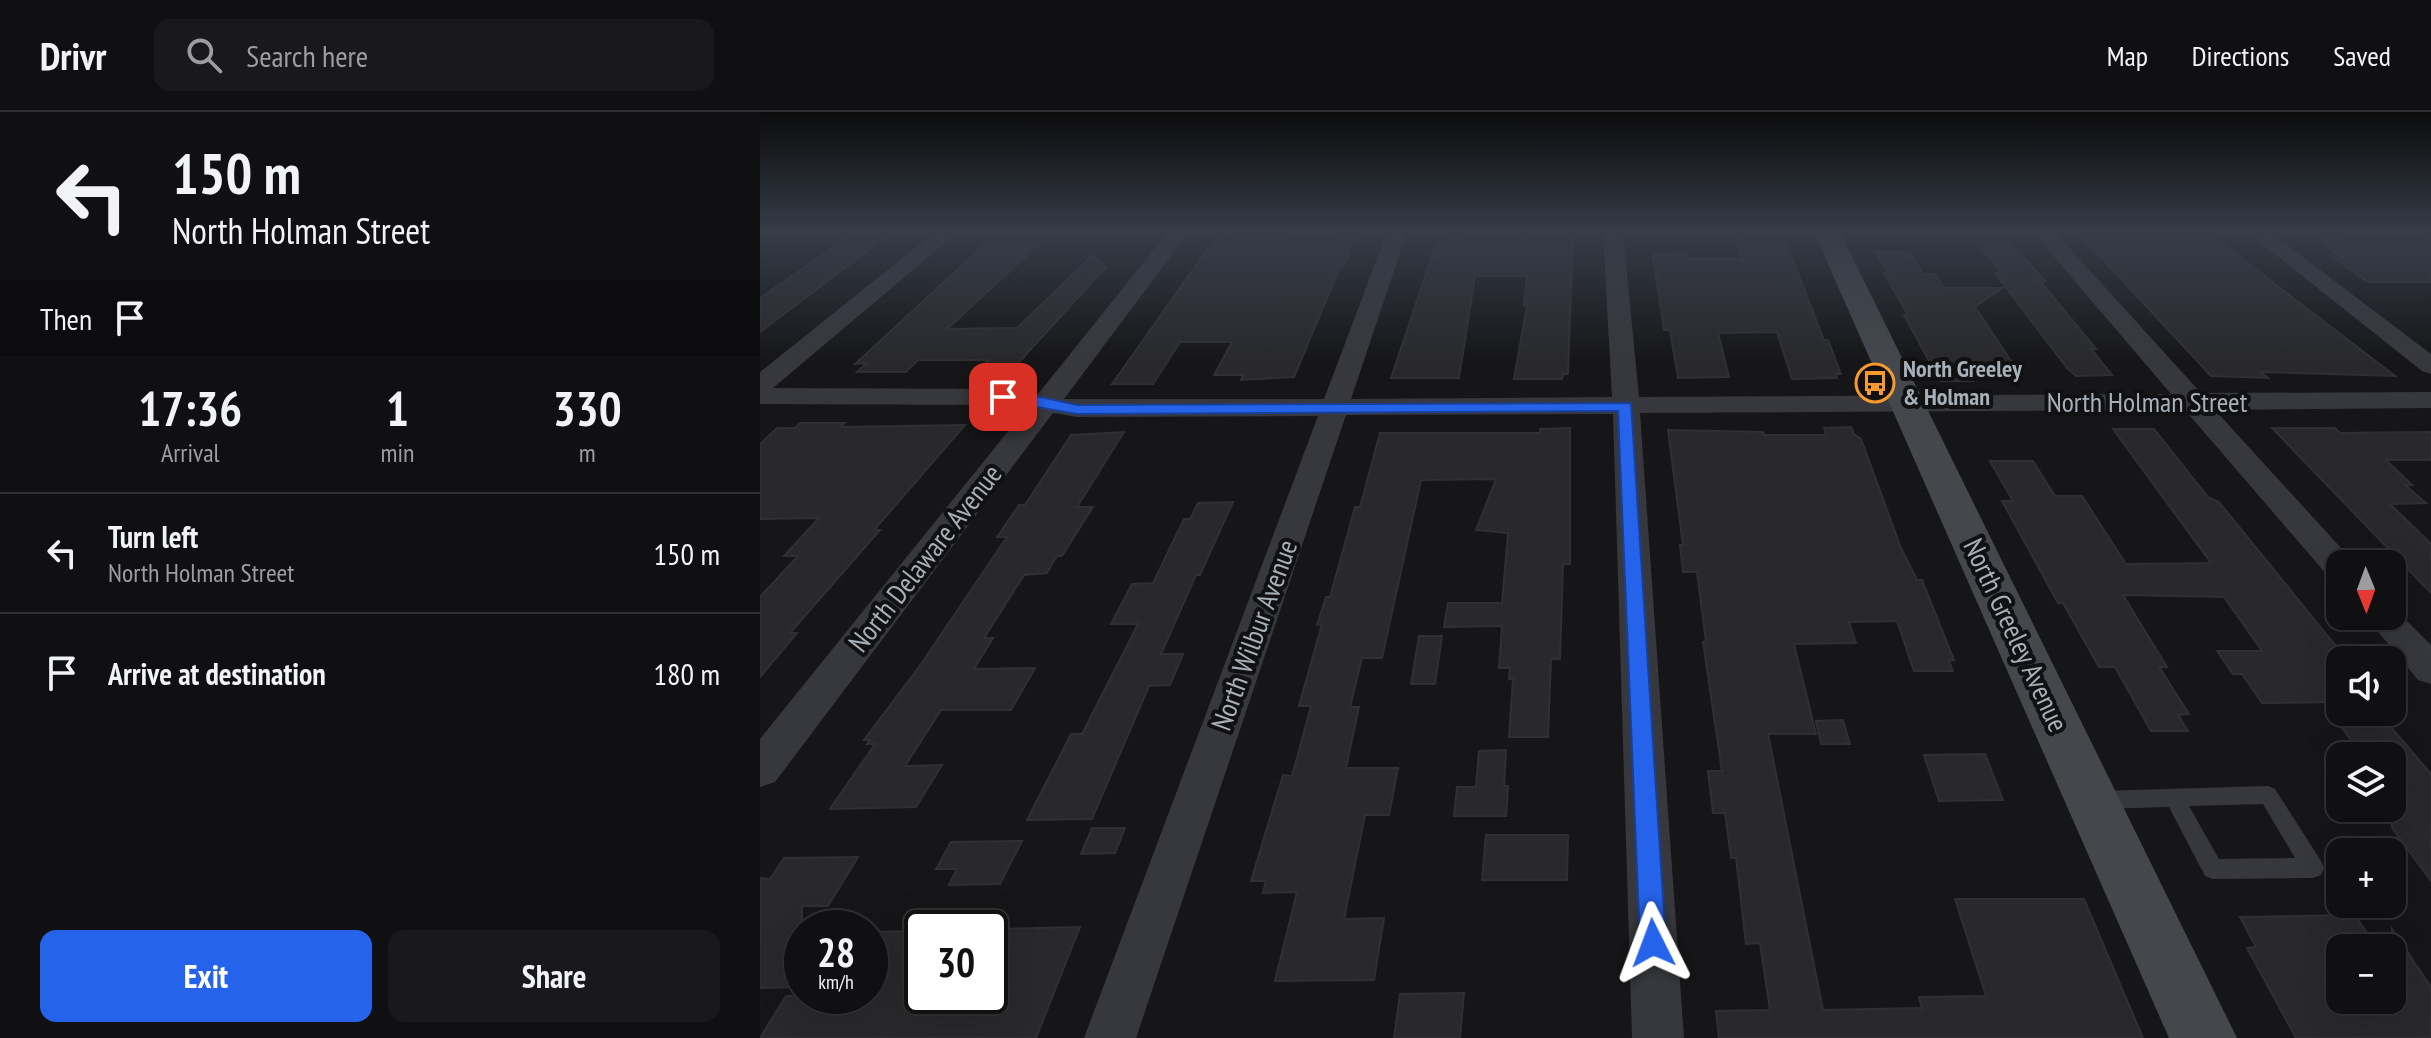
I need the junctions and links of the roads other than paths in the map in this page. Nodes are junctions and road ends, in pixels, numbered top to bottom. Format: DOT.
graph roads {
  1 [pos="895,275"];
  2 [pos="1145,275"];
  3 [pos="1382,275"];
  4 [pos="1616,275"];
  5 [pos="1847,275"];
  6 [pos="2081,275"];
  7 [pos="2313,275"];
  8 [pos="2431,366"];
  9 [pos="760,385"];
  10 [pos="760,396"];
  11 [pos="2431,400"];
  12 [pos="1046,402"];
  13 [pos="2193,402"];
  14 [pos="1907,403"];
  15 [pos="1336,407"];
  16 [pos="1626,407"];
  17 [pos="2326,552"];
  18 [pos="2395,630"];
  19 [pos="2431,670"];
  20 [pos="760,770"];
  21 [pos="2175,799"];
  22 [pos="2093,801"];
  23 [pos="1110,1038"];
  24 [pos="1658,1038"];
  25 [pos="2203,1038"];
  1 -- 9 [label="street"];
  2 -- 12 [label="street, North Delaware Avenue"];
  3 -- 15 [label="street, North Wilbur Avenue"];
  4 -- 16 [label="street"];
  5 -- 14 [label="main road, North Greeley Avenue"];
  6 -- 13 [label="street"];
  7 -- 8 [label="street"];
  10 -- 12 [label="street, North Holman Street"];
  11 -- 13 [label="street, North Holman Street"];
  12 -- 15 [label="street, North Holman Street"];
  12 -- 20 [label="street, North Delaware Avenue"];
  13 -- 14 [label="street, North Holman Street"];
  13 -- 17 [label="street"];
  14 -- 16 [label="street, North Holman Street"];
  14 -- 22 [label="main road, North Greeley Avenue"];
  15 -- 16 [label="street, North Holman Street"];
  15 -- 23 [label="street, North Wilbur Avenue"];
  16 -- 24 [label="street"];
  18 -- 19 [label="street"];
  21 -- 21 [label="lane"];
  21 -- 22 [label="lane"];
  22 -- 25 [label="main road, North Greeley Avenue"];
}
